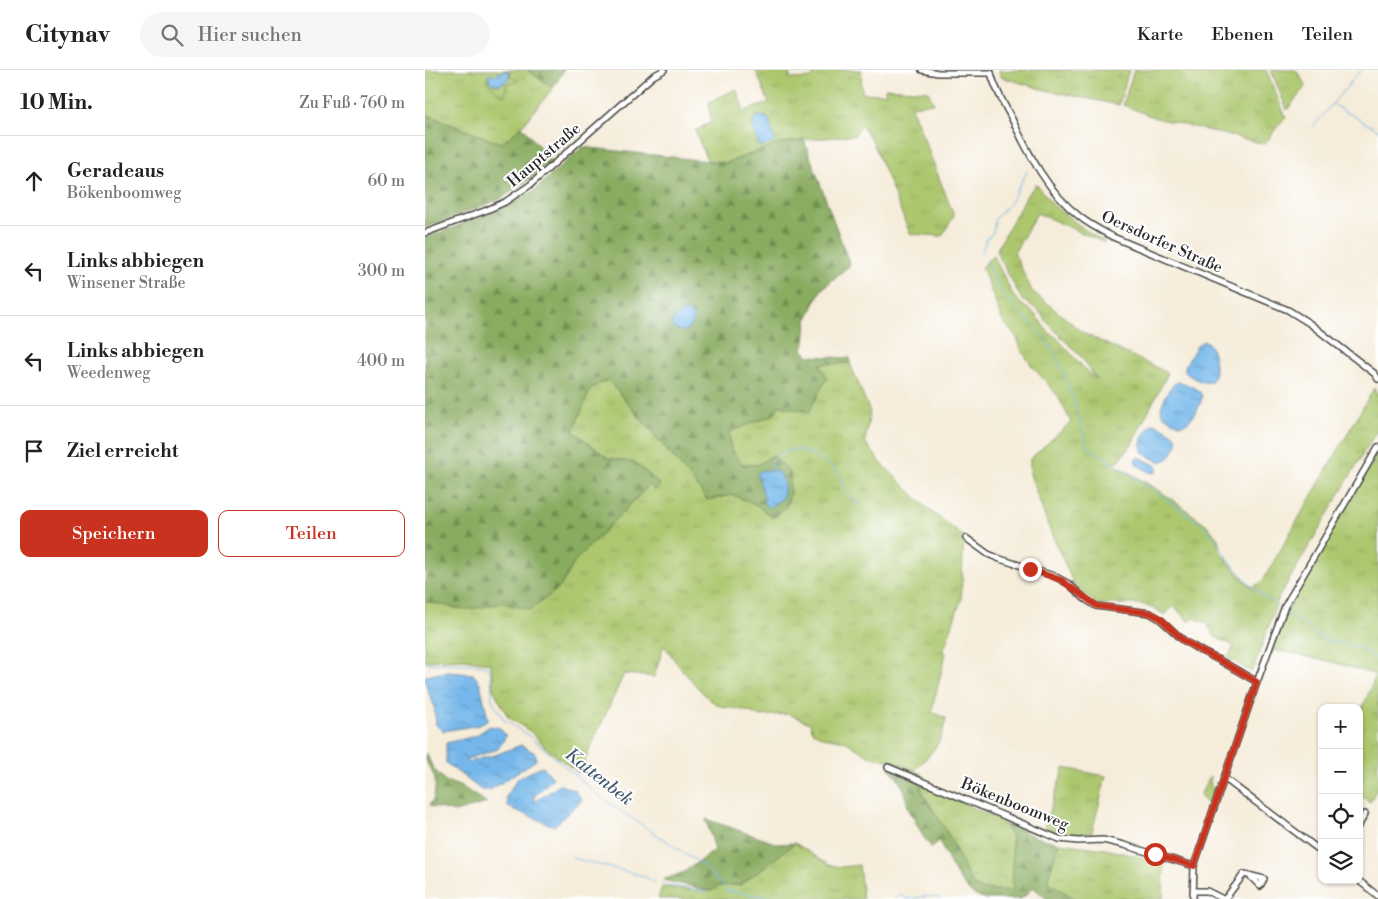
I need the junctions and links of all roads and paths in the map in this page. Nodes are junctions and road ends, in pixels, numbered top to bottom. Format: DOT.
graph roads {
  1 [pos="664,70"];
  2 [pos="922,70"];
  3 [pos="992,72"];
  4 [pos="425,233"];
  5 [pos="1378,379"];
  6 [pos="1378,447"];
  7 [pos="965,538"];
  8 [pos="1257,682"];
  9 [pos="888,766"];
  10 [pos="1224,778"];
  11 [pos="1365,814"];
  12 [pos="1363,818"];
  13 [pos="1318,849"];
  14 [pos="1194,866"];
  15 [pos="1249,875"];
  16 [pos="1363,884"];
  17 [pos="1193,891"];
  18 [pos="1378,896"];
  19 [pos="1193,899"];
  20 [pos="1224,899"];
  1 -- 4 [label="street, Hauptstraße"];
  2 -- 3 [label="street"];
  3 -- 5 [label="street, Oersdorfer Straße"];
  6 -- 8 [label="street"];
  7 -- 8 [label="street"];
  8 -- 10 [label="street"];
  9 -- 14 [label="street, Bökenboomweg"];
  10 -- 13 [label="street"];
  10 -- 14 [label="street"];
  11 -- 12 [label="street"];
  14 -- 17 [label="street"];
  15 -- 20 [label="street"];
  16 -- 18 [label="street"];
  17 -- 19 [label="street"];
  17 -- 20 [label="street"];
}
